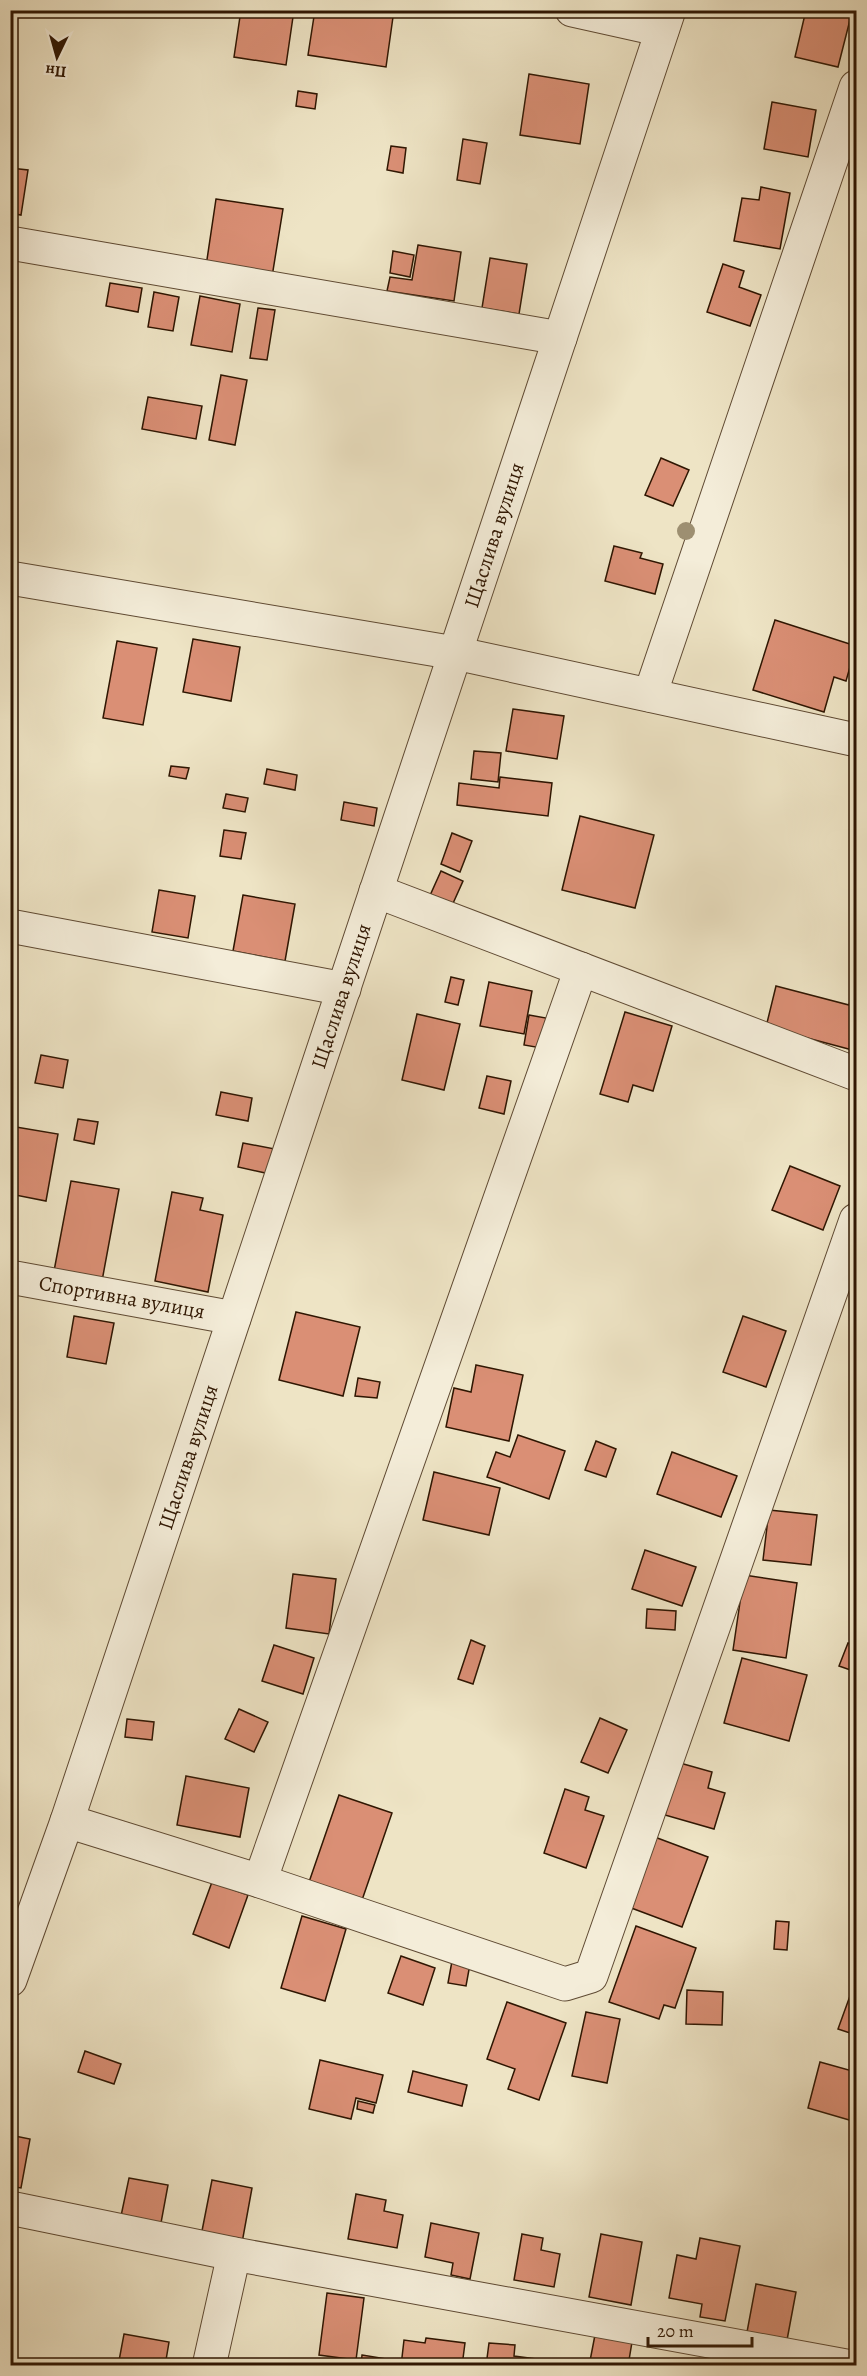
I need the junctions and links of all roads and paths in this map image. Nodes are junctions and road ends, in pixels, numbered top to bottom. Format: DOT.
graph roads {
  1 [pos="572,10"];
  2 [pos="665,20"];
  3 [pos="856,87"];
  4 [pos="10,243"];
  5 [pos="560,338"];
  6 [pos="10,578"];
  7 [pos="455,653"];
  8 [pos="650,695"];
  9 [pos="856,740"];
  10 [pos="376,891"];
  11 [pos="10,926"];
  12 [pos="581,969"];
  13 [pos="344,989"];
  14 [pos="856,1074"];
  15 [pos="856,1220"];
  16 [pos="10,1277"];
  17 [pos="234,1318"];
  18 [pos="67,1821"];
  19 [pos="260,1881"];
  20 [pos="10,1980"];
  21 [pos="10,2208"];
  22 [pos="234,2254"];
  23 [pos="209,2366"];
  24 [pos="846,2366"];
  1 -- 2 [label="street"];
  2 -- 5 [label="street, Щаслива вулиця"];
  3 -- 8 [label="street"];
  4 -- 5 [label="street"];
  5 -- 7 [label="street, Щаслива вулиця"];
  6 -- 7 [label="street"];
  7 -- 8 [label="street"];
  7 -- 10 [label="street, Щаслива вулиця"];
  8 -- 9 [label="street"];
  10 -- 12 [label="street"];
  10 -- 13 [label="street, Щаслива вулиця"];
  11 -- 13 [label="street"];
  12 -- 14 [label="street"];
  12 -- 19 [label="street"];
  13 -- 17 [label="street, Щаслива вулиця"];
  15 -- 19 [label="street"];
  16 -- 17 [label="street, Спортивна вулиця"];
  17 -- 18 [label="street, Щаслива вулиця"];
  18 -- 19 [label="street"];
  18 -- 20 [label="street, Щаслива вулиця"];
  21 -- 22 [label="street"];
  22 -- 23 [label="street"];
  22 -- 24 [label="street"];
}
